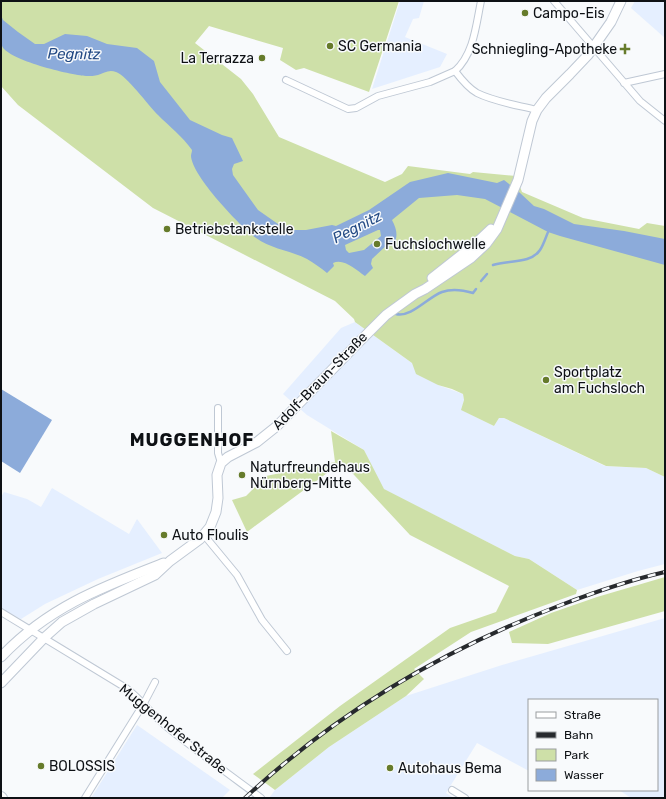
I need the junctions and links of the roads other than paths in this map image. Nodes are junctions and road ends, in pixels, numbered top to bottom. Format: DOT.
graph roads {
  1 [pos="482,1"];
  2 [pos="554,1"];
  3 [pos="621,1"];
  4 [pos="593,47"];
  5 [pos="455,71"];
  6 [pos="665,74"];
  7 [pos="286,80"];
  8 [pos="624,83"];
  9 [pos="537,110"];
  10 [pos="665,121"];
  11 [pos="218,408"];
  12 [pos="222,463"];
  13 [pos="204,535"];
  14 [pos="170,561"];
  15 [pos="1,612"];
  16 [pos="30,630"];
  17 [pos="44,638"];
  18 [pos="287,651"];
  19 [pos="1,657"];
  20 [pos="154,682"];
  21 [pos="1,683"];
  22 [pos="144,703"];
  23 [pos="452,790"];
  24 [pos="85,798"];
  25 [pos="261,798"];
  26 [pos="465,798"];
  1 -- 5 [label="street"];
  2 -- 4 [label="street"];
  3 -- 4 [label="main road, Adolf-Braun-Straße"];
  4 -- 8 [label="street"];
  4 -- 9 [label="main road, Adolf-Braun-Straße"];
  5 -- 7 [label="street"];
  5 -- 9 [label="street"];
  6 -- 8 [label="street"];
  8 -- 10 [label="street"];
  9 -- 12 [label="main road, Adolf-Braun-Straße"];
  11 -- 12 [label="street"];
  12 -- 13 [label="main road"];
  13 -- 14 [label="main road"];
  13 -- 18 [label="street"];
  14 -- 16 [label="main road"];
  14 -- 17 [label="main road"];
  15 -- 16 [label="street, Muggenhofer Straße"];
  16 -- 17 [label="street, Muggenhofer Straße"];
  16 -- 19 [label="main road"];
  17 -- 21 [label="main road"];
  17 -- 22 [label="street, Muggenhofer Straße"];
  20 -- 22 [label="street"];
  22 -- 24 [label="street"];
  22 -- 25 [label="street, Muggenhofer Straße"];
  23 -- 26 [label="street"];
}
